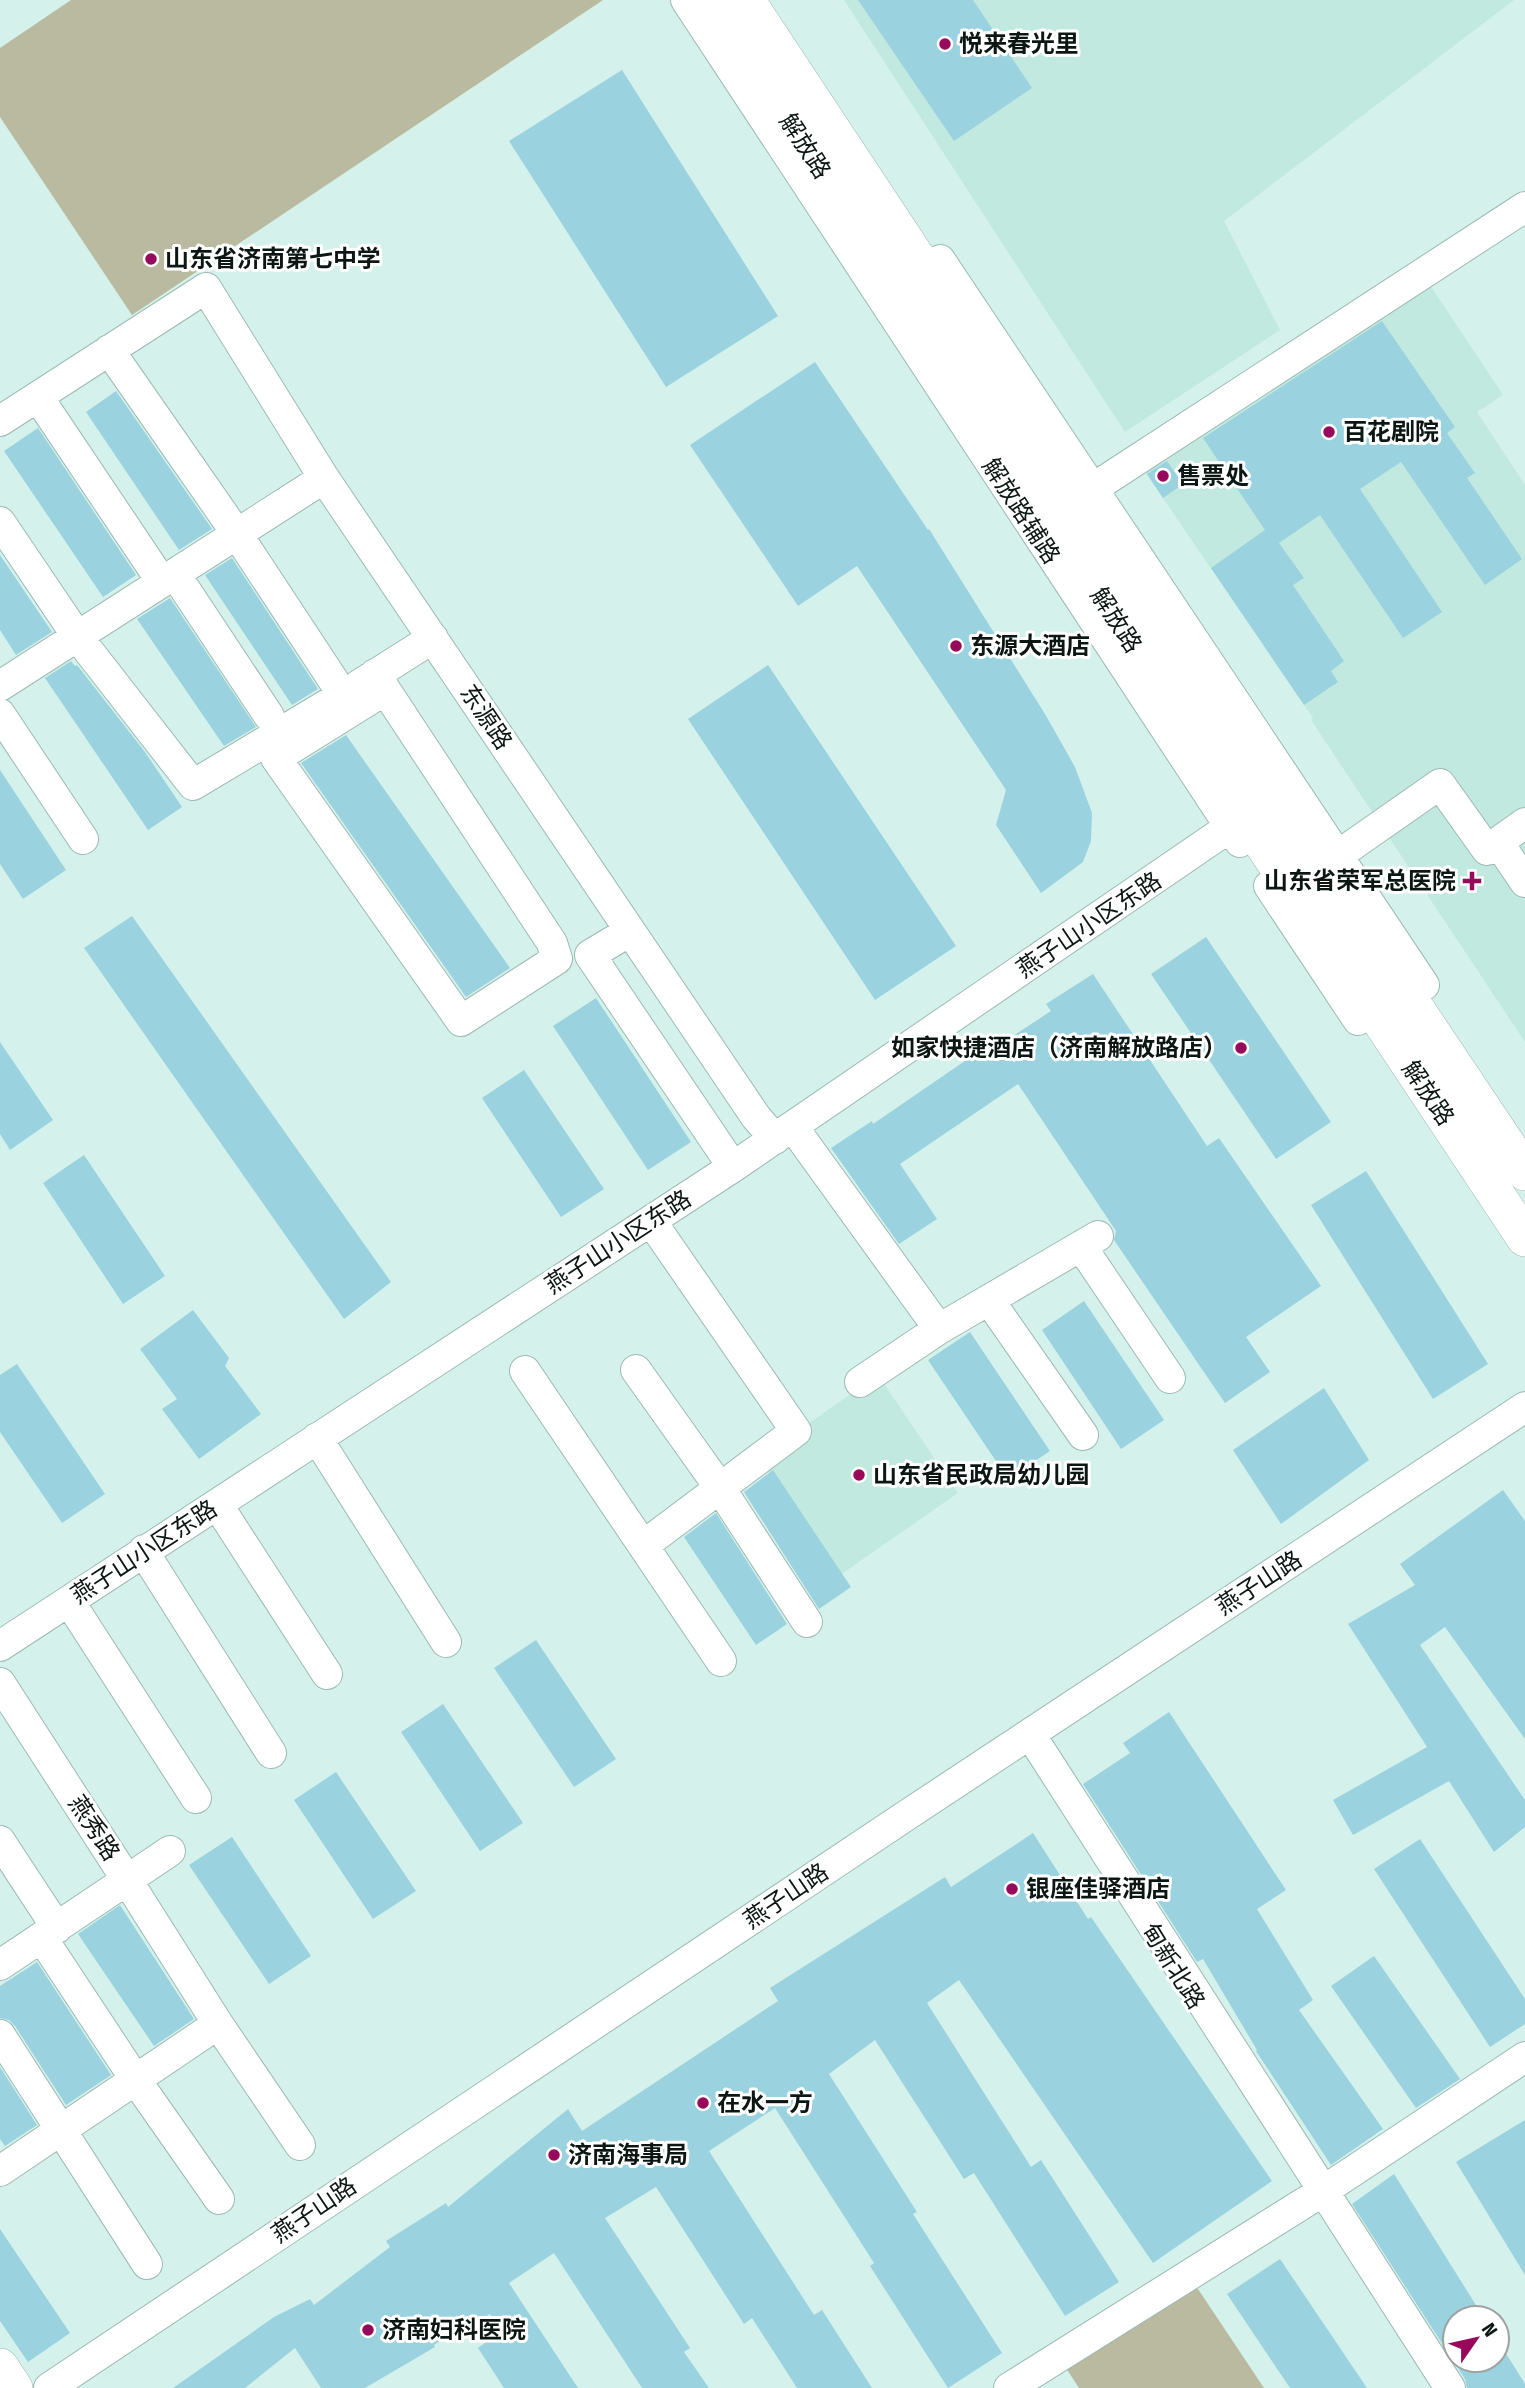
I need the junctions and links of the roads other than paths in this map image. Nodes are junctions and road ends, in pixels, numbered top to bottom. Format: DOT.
graph roads {
  1 [pos="686,0"];
  2 [pos="709,0"];
  3 [pos="746,0"];
  4 [pos="767,0"];
  5 [pos="1525,207"];
  6 [pos="109,350"];
  7 [pos="38,397"];
  8 [pos="0,421"];
  9 [pos="324,478"];
  10 [pos="1092,489"];
  11 [pos="0,522"];
  12 [pos="237,534"];
  13 [pos="168,578"];
  14 [pos="77,636"];
  15 [pos="432,638"];
  16 [pos="380,682"];
  17 [pos="0,686"];
  18 [pos="343,695"];
  19 [pos="0,714"];
  20 [pos="269,716"];
  21 [pos="1525,823"];
  22 [pos="1230,827"];
  23 [pos="83,839"];
  24 [pos="1498,842"];
  25 [pos="1337,856"];
  26 [pos="1525,882"];
  27 [pos="630,931"];
  28 [pos="1422,1001"];
  29 [pos="1374,1027"];
  30 [pos="784,1133"];
  31 [pos="733,1167"];
  32 [pos="1525,1172"];
  33 [pos="650,1221"];
  34 [pos="1525,1238"];
  35 [pos="989,1300"];
  36 [pos="939,1329"];
  37 [pos="636,1370"];
  38 [pos="526,1371"];
  39 [pos="1170,1378"];
  40 [pos="859,1382"];
  41 [pos="1525,1407"];
  42 [pos="1525,1422"];
  43 [pos="1083,1435"];
  44 [pos="317,1438"];
  45 [pos="720,1488"];
  46 [pos="217,1504"];
  47 [pos="644,1545"];
  48 [pos="144,1550"];
  49 [pos="69,1601"];
  50 [pos="807,1622"];
  51 [pos="446,1642"];
  52 [pos="0,1646"];
  53 [pos="722,1661"];
  54 [pos="327,1674"];
  55 [pos="0,1683"];
  56 [pos="1031,1739"];
  57 [pos="271,1753"];
  58 [pos="196,1798"];
  59 [pos="0,1841"];
  60 [pos="170,1851"];
  61 [pos="127,1880"];
  62 [pos="49,1933"];
  63 [pos="0,1965"];
  64 [pos="218,2024"];
  65 [pos="0,2035"];
  66 [pos="1525,2057"];
  67 [pos="135,2079"];
  68 [pos="61,2131"];
  69 [pos="300,2145"];
  70 [pos="0,2171"];
  71 [pos="1322,2191"];
  72 [pos="219,2199"];
  73 [pos="147,2264"];
  74 [pos="0,2367"];
  75 [pos="14,2388"];
  76 [pos="49,2388"];
  77 [pos="67,2388"];
  78 [pos="1009,2388"];
  79 [pos="1450,2388"];
  1 -- 22 [label="street, 解放路辅路"];
  2 -- 29 [label="main road, 解放路"];
  3 -- 28 [label="main road, 解放路"];
  4 -- 10 [label="street"];
  5 -- 10 [label="street"];
  6 -- 7 [label="street"];
  6 -- 9 [label="street, 东源路"];
  6 -- 12 [label="street"];
  7 -- 8 [label="street"];
  7 -- 13 [label="street"];
  9 -- 12 [label="street"];
  9 -- 15 [label="street, 东源路"];
  10 -- 25 [label="street"];
  11 -- 14 [label="street"];
  12 -- 13 [label="street"];
  12 -- 18 [label="street"];
  13 -- 14 [label="street"];
  13 -- 20 [label="street"];
  14 -- 17 [label="street"];
  14 -- 18 [label="street"];
  15 -- 16 [label="street"];
  15 -- 27 [label="street, 东源路"];
  16 -- 16 [label="street"];
  16 -- 18 [label="street"];
  19 -- 23 [label="street"];
  21 -- 24 [label="street"];
  22 -- 29 [label="street, 解放路辅路"];
  22 -- 30 [label="street, 燕子山小区东路"];
  24 -- 25 [label="street"];
  24 -- 26 [label="street"];
  25 -- 28 [label="street"];
  27 -- 30 [label="street, 东源路"];
  27 -- 31 [label="street"];
  28 -- 32 [label="main road, 解放路"];
  29 -- 34 [label="main road, 解放路"];
  30 -- 31 [label="street, 燕子山小区东路"];
  30 -- 36 [label="street, 东源路"];
  31 -- 33 [label="street, 燕子山小区东路"];
  33 -- 44 [label="street, 燕子山小区东路"];
  33 -- 45 [label="street"];
  35 -- 36 [label="street"];
  35 -- 39 [label="street"];
  35 -- 43 [label="street"];
  36 -- 40 [label="street"];
  37 -- 45 [label="street"];
  38 -- 47 [label="street"];
  41 -- 56 [label="street, 燕子山路"];
  42 -- 56 [label="street, 燕子山路"];
  44 -- 46 [label="street, 燕子山小区东路"];
  44 -- 51 [label="street"];
  45 -- 47 [label="street"];
  45 -- 50 [label="street"];
  46 -- 48 [label="street, 燕子山小区东路"];
  46 -- 54 [label="street"];
  47 -- 53 [label="street"];
  48 -- 49 [label="street, 燕子山小区东路"];
  48 -- 57 [label="street"];
  49 -- 52 [label="street, 燕子山小区东路"];
  49 -- 58 [label="street"];
  55 -- 61 [label="street, 燕秀路"];
  56 -- 71 [label="street, 甸新北路"];
  56 -- 76 [label="street, 燕子山路"];
  56 -- 77 [label="street, 燕子山路"];
  59 -- 62 [label="street"];
  60 -- 61 [label="street"];
  61 -- 62 [label="street, 燕秀路"];
  61 -- 64 [label="street"];
  62 -- 63 [label="street, 燕秀路"];
  62 -- 67 [label="street"];
  64 -- 67 [label="street"];
  64 -- 69 [label="street"];
  65 -- 68 [label="street"];
  66 -- 71 [label="street"];
  67 -- 68 [label="street"];
  67 -- 72 [label="street"];
  68 -- 70 [label="street"];
  68 -- 73 [label="street"];
  71 -- 78 [label="street"];
  71 -- 79 [label="street, 甸新北路"];
  74 -- 75 [label="main road"];
}
